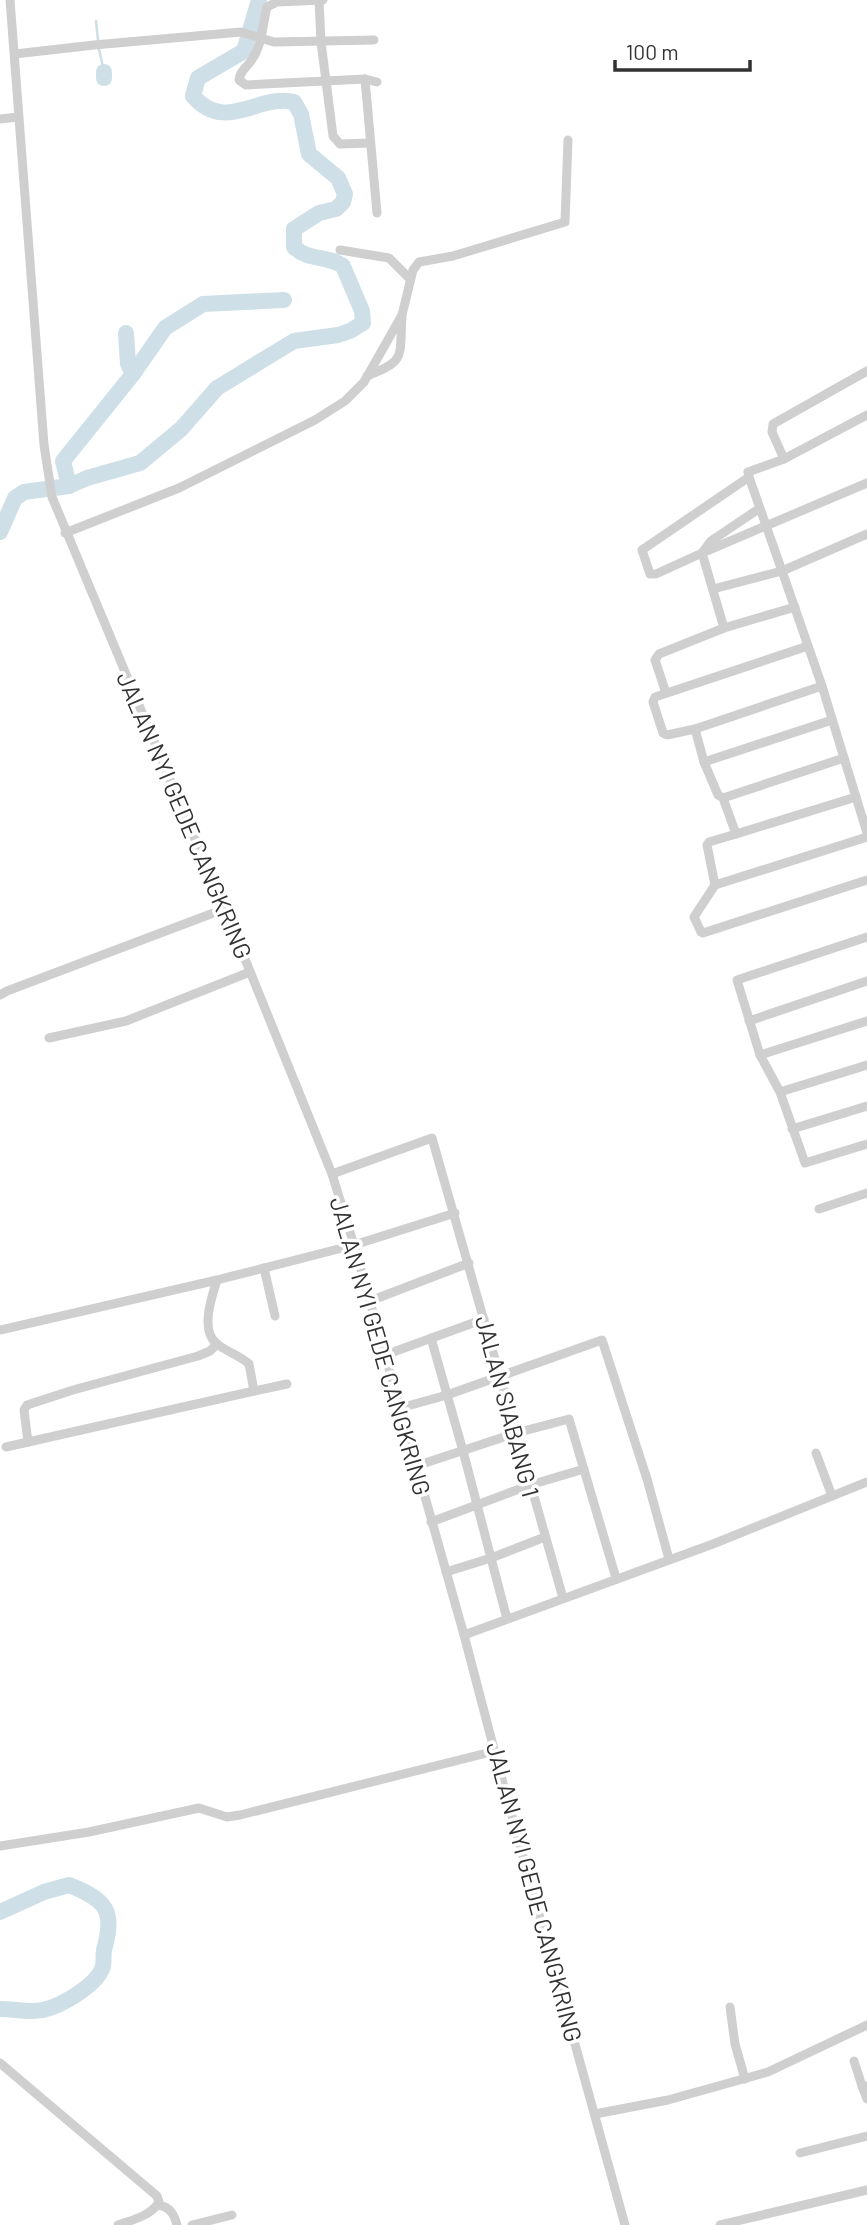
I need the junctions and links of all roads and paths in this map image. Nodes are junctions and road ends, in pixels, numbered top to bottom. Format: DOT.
graph roads {
  1 [pos="10,0"];
  2 [pos="320,0"];
  3 [pos="258,36"];
  4 [pos="374,40"];
  5 [pos="321,42"];
  6 [pos="15,54"];
  7 [pos="365,79"];
  8 [pos="326,81"];
  9 [pos="377,82"];
  10 [pos="18,117"];
  11 [pos="0,118"];
  12 [pos="568,140"];
  13 [pos="370,143"];
  14 [pos="377,213"];
  15 [pos="340,250"];
  16 [pos="410,279"];
  17 [pos="402,315"];
  18 [pos="867,371"];
  19 [pos="367,376"];
  20 [pos="867,415"];
  21 [pos="784,459"];
  22 [pos="749,477"];
  23 [pos="867,483"];
  24 [pos="760,508"];
  25 [pos="767,526"];
  26 [pos="65,533"];
  27 [pos="867,534"];
  28 [pos="702,553"];
  29 [pos="782,571"];
  30 [pos="713,589"];
  31 [pos="795,607"];
  32 [pos="723,628"];
  33 [pos="808,646"];
  34 [pos="822,686"];
  35 [pos="666,693"];
  36 [pos="832,720"];
  37 [pos="695,729"];
  38 [pos="844,758"];
  39 [pos="704,762"];
  40 [pos="856,797"];
  41 [pos="723,798"];
  42 [pos="736,834"];
  43 [pos="867,835"];
  44 [pos="867,880"];
  45 [pos="715,885"];
  46 [pos="224,909"];
  47 [pos="867,937"];
  48 [pos="250,972"];
  49 [pos="867,981"];
  50 [pos="3,993"];
  51 [pos="749,1021"];
  52 [pos="867,1021"];
  53 [pos="49,1038"];
  54 [pos="760,1055"];
  55 [pos="867,1065"];
  56 [pos="780,1092"];
  57 [pos="867,1106"];
  58 [pos="792,1129"];
  59 [pos="867,1144"];
  60 [pos="332,1174"];
  61 [pos="867,1193"];
  62 [pos="818,1209"];
  63 [pos="455,1213"];
  64 [pos="354,1245"];
  65 [pos="469,1263"];
  66 [pos="264,1268"];
  67 [pos="217,1280"];
  68 [pos="370,1301"];
  69 [pos="275,1316"];
  70 [pos="484,1319"];
  71 [pos="0,1330"];
  72 [pos="431,1338"];
  73 [pos="218,1345"];
  74 [pos="385,1355"];
  75 [pos="501,1376"];
  76 [pos="287,1384"];
  77 [pos="254,1391"];
  78 [pos="447,1395"];
  79 [pos="400,1408"];
  80 [pos="516,1433"];
  81 [pos="28,1442"];
  82 [pos="6,1447"];
  83 [pos="463,1451"];
  84 [pos="817,1453"];
  85 [pos="416,1466"];
  86 [pos="584,1469"];
  87 [pos="867,1482"];
  88 [pos="530,1485"];
  89 [pos="832,1496"];
  90 [pos="478,1505"];
  91 [pos="431,1522"];
  92 [pos="545,1537"];
  93 [pos="491,1558"];
  94 [pos="669,1559"];
  95 [pos="446,1572"];
  96 [pos="616,1578"];
  97 [pos="564,1598"];
  98 [pos="507,1619"];
  99 [pos="464,1635"];
  100 [pos="495,1751"];
  101 [pos="0,1846"];
  102 [pos="730,2007"];
  103 [pos="867,2025"];
  104 [pos="854,2061"];
  105 [pos="0,2063"];
  106 [pos="745,2079"];
  107 [pos="865,2086"];
  108 [pos="867,2099"];
  109 [pos="595,2114"];
  110 [pos="867,2136"];
  111 [pos="800,2153"];
  112 [pos="867,2190"];
  113 [pos="158,2205"];
  114 [pos="232,2215"];
  115 [pos="118,2225"];
  116 [pos="177,2225"];
  117 [pos="192,2225"];
  118 [pos="625,2225"];
  119 [pos="720,2225"];
  1 -- 6 [label="street, JALAN NYI GEDE CANGKRING"];
  2 -- 3 [label="street"];
  2 -- 5 [label="street"];
  3 -- 5 [label="street"];
  3 -- 6 [label="street"];
  3 -- 8 [label="street"];
  4 -- 5 [label="street"];
  5 -- 8 [label="street"];
  6 -- 10 [label="street, JALAN NYI GEDE CANGKRING"];
  7 -- 8 [label="street"];
  7 -- 9 [label="street"];
  7 -- 13 [label="street"];
  8 -- 13 [label="street"];
  10 -- 11 [label="street"];
  10 -- 26 [label="street, JALAN NYI GEDE CANGKRING"];
  12 -- 16 [label="street"];
  13 -- 14 [label="street"];
  15 -- 16 [label="street"];
  16 -- 17 [label="street"];
  17 -- 19 [label="street"];
  17 -- 19 [label="street"];
  18 -- 21 [label="street"];
  19 -- 26 [label="street"];
  20 -- 21 [label="street"];
  21 -- 22 [label="street"];
  22 -- 24 [label="street"];
  22 -- 28 [label="street"];
  23 -- 25 [label="street"];
  24 -- 25 [label="street"];
  24 -- 28 [label="street"];
  25 -- 28 [label="street"];
  25 -- 29 [label="street"];
  26 -- 46 [label="street, JALAN NYI GEDE CANGKRING"];
  27 -- 29 [label="street"];
  28 -- 30 [label="street"];
  29 -- 30 [label="street"];
  29 -- 31 [label="street"];
  30 -- 32 [label="street"];
  31 -- 32 [label="street"];
  31 -- 33 [label="street"];
  32 -- 35 [label="street"];
  33 -- 34 [label="street"];
  33 -- 35 [label="street"];
  34 -- 36 [label="street"];
  34 -- 37 [label="street"];
  35 -- 37 [label="street"];
  36 -- 38 [label="street"];
  36 -- 39 [label="street"];
  37 -- 39 [label="street"];
  38 -- 40 [label="street"];
  38 -- 41 [label="street"];
  39 -- 41 [label="street"];
  40 -- 42 [label="street"];
  40 -- 43 [label="street"];
  41 -- 42 [label="street"];
  42 -- 45 [label="street"];
  43 -- 45 [label="street"];
  44 -- 45 [label="street"];
  46 -- 48 [label="street, JALAN NYI GEDE CANGKRING"];
  46 -- 50 [label="street"];
  47 -- 51 [label="street"];
  48 -- 53 [label="street"];
  48 -- 60 [label="street, JALAN NYI GEDE CANGKRING"];
  49 -- 51 [label="street"];
  51 -- 54 [label="street"];
  52 -- 54 [label="street"];
  54 -- 56 [label="street"];
  55 -- 56 [label="street"];
  56 -- 58 [label="street"];
  57 -- 58 [label="street"];
  58 -- 59 [label="street"];
  60 -- 63 [label="street, JALAN SIABANG 1"];
  60 -- 64 [label="street, JALAN NYI GEDE CANGKRING"];
  61 -- 62 [label="street"];
  63 -- 64 [label="street"];
  63 -- 65 [label="street, JALAN SIABANG 1"];
  64 -- 66 [label="street"];
  64 -- 68 [label="street, JALAN NYI GEDE CANGKRING"];
  65 -- 68 [label="street"];
  65 -- 70 [label="street, JALAN SIABANG 1"];
  66 -- 67 [label="street"];
  66 -- 69 [label="street"];
  67 -- 71 [label="street"];
  67 -- 73 [label="street"];
  68 -- 74 [label="street, JALAN NYI GEDE CANGKRING"];
  70 -- 72 [label="street"];
  70 -- 75 [label="street, JALAN SIABANG 1"];
  72 -- 74 [label="street"];
  72 -- 78 [label="street"];
  73 -- 77 [label="street"];
  73 -- 81 [label="street"];
  74 -- 79 [label="street, JALAN NYI GEDE CANGKRING"];
  75 -- 78 [label="street"];
  75 -- 80 [label="street, JALAN SIABANG 1"];
  75 -- 94 [label="street"];
  76 -- 77 [label="street"];
  77 -- 81 [label="street"];
  78 -- 79 [label="street"];
  78 -- 83 [label="street"];
  79 -- 85 [label="street, JALAN NYI GEDE CANGKRING"];
  80 -- 83 [label="street"];
  80 -- 86 [label="street"];
  80 -- 88 [label="street, JALAN SIABANG 1"];
  81 -- 82 [label="street"];
  83 -- 85 [label="street"];
  83 -- 90 [label="street"];
  84 -- 89 [label="street"];
  85 -- 91 [label="street, JALAN NYI GEDE CANGKRING"];
  86 -- 88 [label="street"];
  86 -- 96 [label="street"];
  87 -- 89 [label="street"];
  88 -- 90 [label="street"];
  88 -- 92 [label="street, JALAN SIABANG 1"];
  89 -- 94 [label="street"];
  90 -- 91 [label="street"];
  90 -- 93 [label="street"];
  91 -- 95 [label="street, JALAN NYI GEDE CANGKRING"];
  92 -- 93 [label="street"];
  92 -- 97 [label="street, JALAN SIABANG 1"];
  93 -- 95 [label="street"];
  93 -- 98 [label="street"];
  94 -- 96 [label="street"];
  95 -- 99 [label="street, JALAN NYI GEDE CANGKRING"];
  96 -- 97 [label="street"];
  97 -- 98 [label="street"];
  98 -- 99 [label="street"];
  99 -- 100 [label="street, JALAN NYI GEDE CANGKRING"];
  100 -- 101 [label="street"];
  100 -- 109 [label="street, JALAN NYI GEDE CANGKRING"];
  102 -- 106 [label="street"];
  103 -- 106 [label="street"];
  104 -- 107 [label="street"];
  105 -- 113 [label="street"];
  106 -- 109 [label="street"];
  107 -- 108 [label="street"];
  109 -- 118 [label="street, JALAN NYI GEDE CANGKRING"];
  110 -- 111 [label="street"];
  112 -- 119 [label="street"];
  113 -- 115 [label="street"];
  113 -- 116 [label="street"];
  114 -- 117 [label="street"];
}
